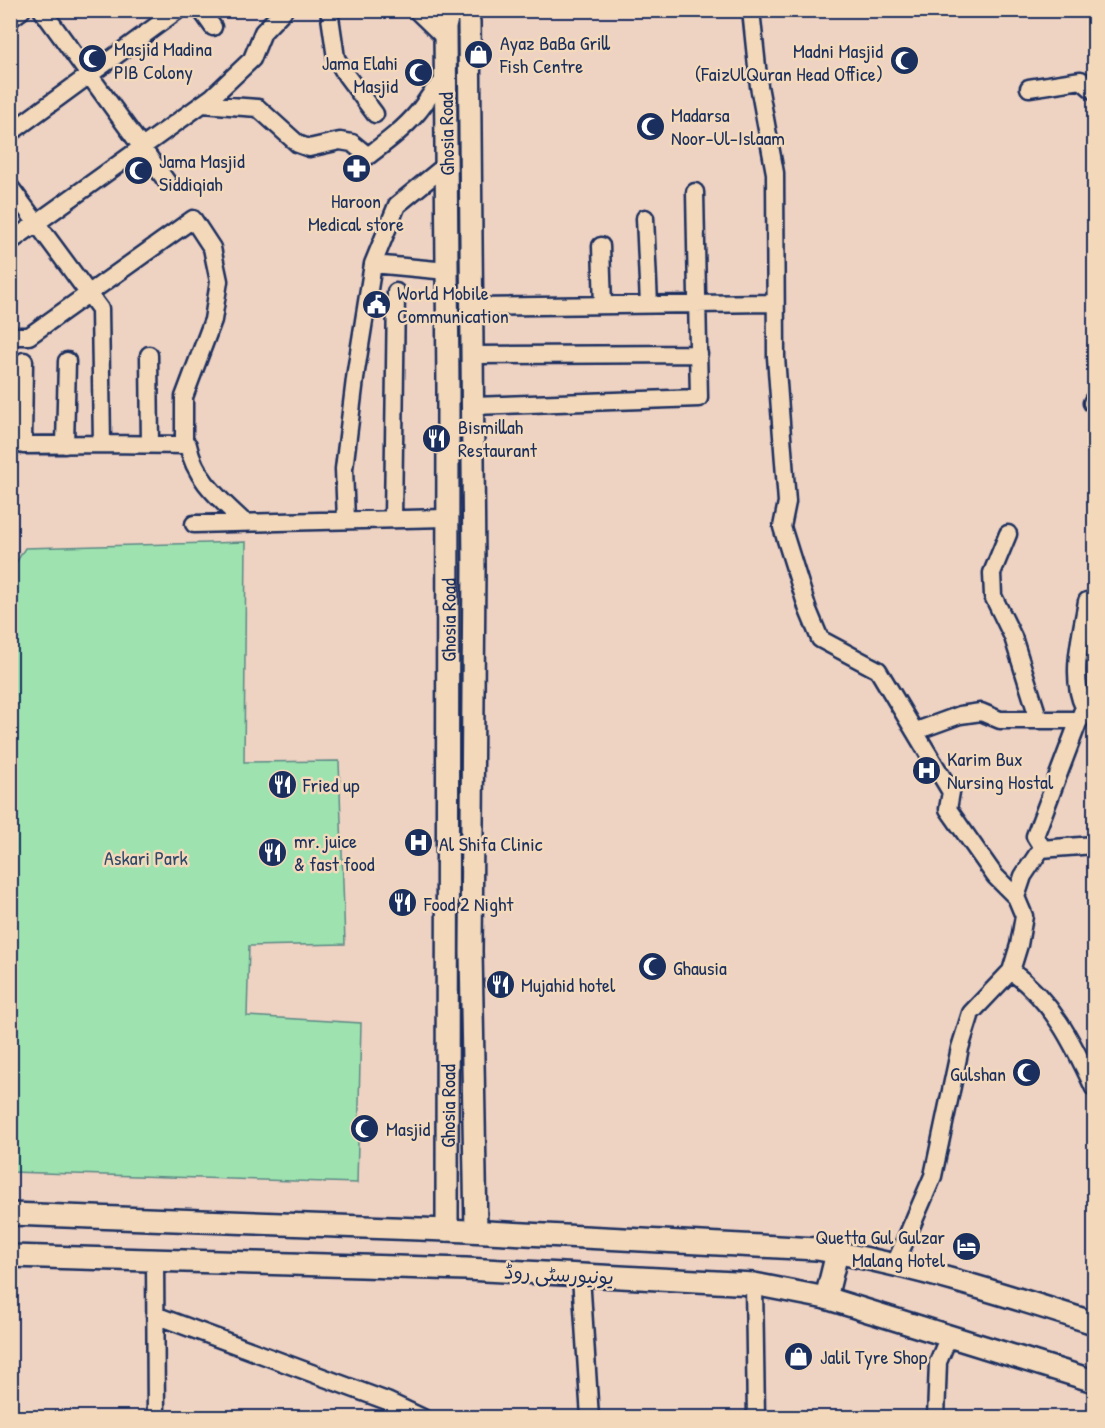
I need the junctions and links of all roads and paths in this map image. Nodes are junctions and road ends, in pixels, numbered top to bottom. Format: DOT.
graph roads {
  1 [pos="22,10"];
  2 [pos="42,10"];
  3 [pos="178,10"];
  4 [pos="201,10"];
  5 [pos="284,10"];
  6 [pos="329,10"];
  7 [pos="416,10"];
  8 [pos="448,10"];
  9 [pos="467,10"];
  10 [pos="751,10"];
  11 [pos="10,19"];
  12 [pos="213,27"];
  13 [pos="445,38"];
  14 [pos="90,76"];
  15 [pos="445,81"];
  16 [pos="1029,88"];
  17 [pos="1095,92"];
  18 [pos="202,105"];
  19 [pos="375,114"];
  20 [pos="10,133"];
  21 [pos="142,148"];
  22 [pos="446,165"];
  23 [pos="167,182"];
  24 [pos="10,187"];
  25 [pos="695,192"];
  26 [pos="645,218"];
  27 [pos="37,223"];
  28 [pos="10,242"];
  29 [pos="601,246"];
  30 [pos="373,264"];
  31 [pos="447,271"];
  32 [pos="396,292"];
  33 [pos="89,294"];
  34 [pos="775,303"];
  35 [pos="649,304"];
  36 [pos="699,304"];
  37 [pos="603,305"];
  38 [pos="472,307"];
  39 [pos="10,336"];
  40 [pos="699,354"];
  41 [pos="149,355"];
  42 [pos="473,355"];
  43 [pos="24,361"];
  44 [pos="67,361"];
  45 [pos="473,406"];
  46 [pos="102,444"];
  47 [pos="65,445"];
  48 [pos="150,445"];
  49 [pos="184,445"];
  50 [pos="474,501"];
  51 [pos="447,510"];
  52 [pos="393,519"];
  53 [pos="346,520"];
  54 [pos="245,523"];
  55 [pos="194,524"];
  56 [pos="1008,534"];
  57 [pos="1087,601"];
  58 [pos="1095,694"];
  59 [pos="1082,714"];
  60 [pos="1039,720"];
  61 [pos="916,731"];
  62 [pos="1095,845"];
  63 [pos="1043,849"];
  64 [pos="1016,897"];
  65 [pos="1011,971"];
  66 [pos="1095,1088"];
  67 [pos="10,1214"];
  68 [pos="447,1230"];
  69 [pos="476,1231"];
  70 [pos="837,1253"];
  71 [pos="10,1256"];
  72 [pos="155,1259"];
  73 [pos="895,1264"];
  74 [pos="581,1276"];
  75 [pos="754,1284"];
  76 [pos="825,1298"];
  77 [pos="156,1315"];
  78 [pos="1095,1323"];
  79 [pos="950,1336"];
  80 [pos="1095,1381"];
  81 [pos="156,1418"];
  82 [pos="423,1418"];
  83 [pos="590,1418"];
  84 [pos="756,1418"];
  85 [pos="936,1418"];
  1 -- 11 [label="street"];
  2 -- 14 [label="street"];
  3 -- 14 [label="street"];
  4 -- 12 [label="street"];
  5 -- 18 [label="street"];
  6 -- 19 [label="street"];
  7 -- 13 [label="street"];
  8 -- 13 [label="main road, Ghosia Road"];
  9 -- 38 [label="main road"];
  10 -- 34 [label="street"];
  13 -- 15 [label="main road, Ghosia Road"];
  14 -- 20 [label="street"];
  14 -- 21 [label="street"];
  15 -- 18 [label="street"];
  15 -- 22 [label="main road, Ghosia Road"];
  16 -- 17 [label="street"];
  18 -- 21 [label="street"];
  21 -- 23 [label="street"];
  21 -- 27 [label="street"];
  22 -- 30 [label="street"];
  22 -- 31 [label="main road, Ghosia Road"];
  24 -- 27 [label="street"];
  25 -- 36 [label="street"];
  26 -- 35 [label="street"];
  27 -- 28 [label="street"];
  27 -- 33 [label="street"];
  29 -- 37 [label="street"];
  30 -- 31 [label="street"];
  30 -- 53 [label="street"];
  31 -- 51 [label="main road, Ghosia Road"];
  32 -- 52 [label="street"];
  33 -- 39 [label="street"];
  33 -- 46 [label="street"];
  33 -- 49 [label="street"];
  34 -- 36 [label="street"];
  34 -- 61 [label="street"];
  35 -- 36 [label="street"];
  35 -- 37 [label="street"];
  36 -- 40 [label="street"];
  37 -- 38 [label="street"];
  38 -- 42 [label="main road"];
  40 -- 42 [label="street"];
  40 -- 45 [label="street"];
  41 -- 48 [label="street"];
  42 -- 45 [label="main road"];
  43 -- 47 [label="street"];
  44 -- 47 [label="street"];
  45 -- 50 [label="main road"];
  46 -- 47 [label="street"];
  46 -- 48 [label="street"];
  48 -- 49 [label="street"];
  49 -- 54 [label="street"];
  50 -- 51 [label="main road"];
  50 -- 69 [label="main road"];
  51 -- 52 [label="street"];
  51 -- 68 [label="main road, Ghosia Road"];
  52 -- 53 [label="street"];
  53 -- 54 [label="street"];
  54 -- 55 [label="street"];
  56 -- 60 [label="street"];
  57 -- 59 [label="street"];
  58 -- 59 [label="street"];
  59 -- 60 [label="street"];
  59 -- 63 [label="street"];
  60 -- 61 [label="street"];
  61 -- 64 [label="street"];
  62 -- 63 [label="street"];
  63 -- 64 [label="street"];
  64 -- 65 [label="street"];
  65 -- 66 [label="street"];
  65 -- 73 [label="street"];
  67 -- 68 [label="main road, یونیورسٹی روڈ"];
  68 -- 69 [label="main road, یونیورسٹی روڈ"];
  69 -- 70 [label="main road, یونیورسٹی روڈ"];
  70 -- 73 [label="main road, یونیورسٹی روڈ"];
  70 -- 76 [label="main road"];
  71 -- 72 [label="main road, یونیورسٹی روڈ"];
  72 -- 74 [label="main road, یونیورسٹی روڈ"];
  72 -- 77 [label="street"];
  73 -- 78 [label="main road, یونیورسٹی روڈ"];
  74 -- 75 [label="main road, یونیورسٹی روڈ"];
  74 -- 83 [label="street"];
  75 -- 76 [label="main road, یونیورسٹی روڈ"];
  75 -- 84 [label="street"];
  76 -- 79 [label="main road, یونیورسٹی روڈ"];
  77 -- 81 [label="street"];
  77 -- 82 [label="street"];
  79 -- 80 [label="main road, یونیورسٹی روڈ"];
  79 -- 85 [label="street"];
}
